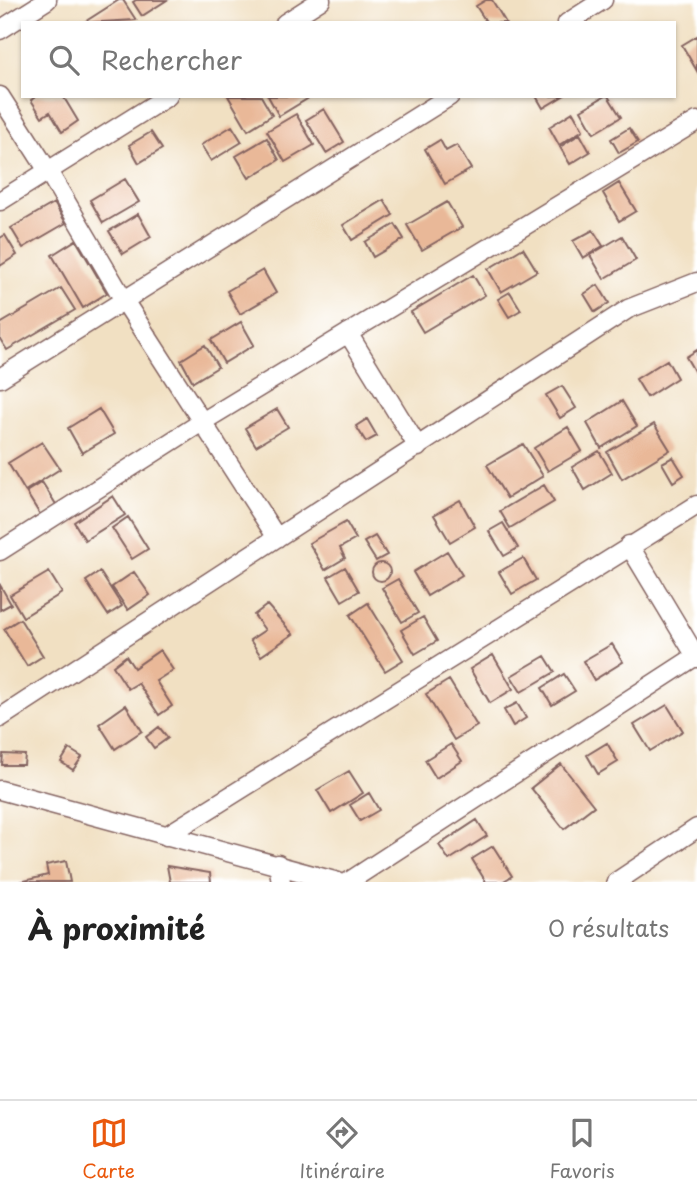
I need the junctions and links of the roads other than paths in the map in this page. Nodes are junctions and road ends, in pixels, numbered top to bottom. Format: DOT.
graph roads {
  1 [pos="47,0"];
  2 [pos="321,0"];
  3 [pos="603,0"];
  4 [pos="288,21"];
  5 [pos="570,21"];
  6 [pos="0,30"];
  7 [pos="0,96"];
  8 [pos="165,98"];
  9 [pos="447,98"];
  10 [pos="697,121"];
  11 [pos="48,171"];
  12 [pos="0,201"];
  13 [pos="697,282"];
  14 [pos="125,302"];
  15 [pos="348,333"];
  16 [pos="0,378"];
  17 [pos="202,422"];
  18 [pos="418,447"];
  19 [pos="697,505"];
  20 [pos="277,538"];
  21 [pos="629,545"];
  22 [pos="0,551"];
  23 [pos="696,657"];
  24 [pos="0,718"];
  25 [pos="0,790"];
  26 [pos="697,828"];
  27 [pos="166,836"];
  28 [pos="278,864"];
  29 [pos="281,882"];
  30 [pos="338,882"];
  31 [pos="348,882"];
  32 [pos="616,882"];
  1 -- 6 [label="street"];
  2 -- 4 [label="street"];
  3 -- 5 [label="street"];
  7 -- 11 [label="street"];
  8 -- 11 [label="street"];
  9 -- 14 [label="street"];
  10 -- 15 [label="street"];
  11 -- 12 [label="street"];
  11 -- 14 [label="street"];
  13 -- 18 [label="street"];
  14 -- 16 [label="street"];
  14 -- 17 [label="street"];
  15 -- 17 [label="street"];
  15 -- 18 [label="street"];
  17 -- 20 [label="street"];
  17 -- 22 [label="street"];
  18 -- 20 [label="street"];
  19 -- 21 [label="street"];
  20 -- 24 [label="street"];
  21 -- 23 [label="street"];
  21 -- 27 [label="street"];
  23 -- 31 [label="street"];
  25 -- 27 [label="street"];
  26 -- 32 [label="street"];
  27 -- 28 [label="street"];
  28 -- 29 [label="street"];
  28 -- 30 [label="street"];
}
